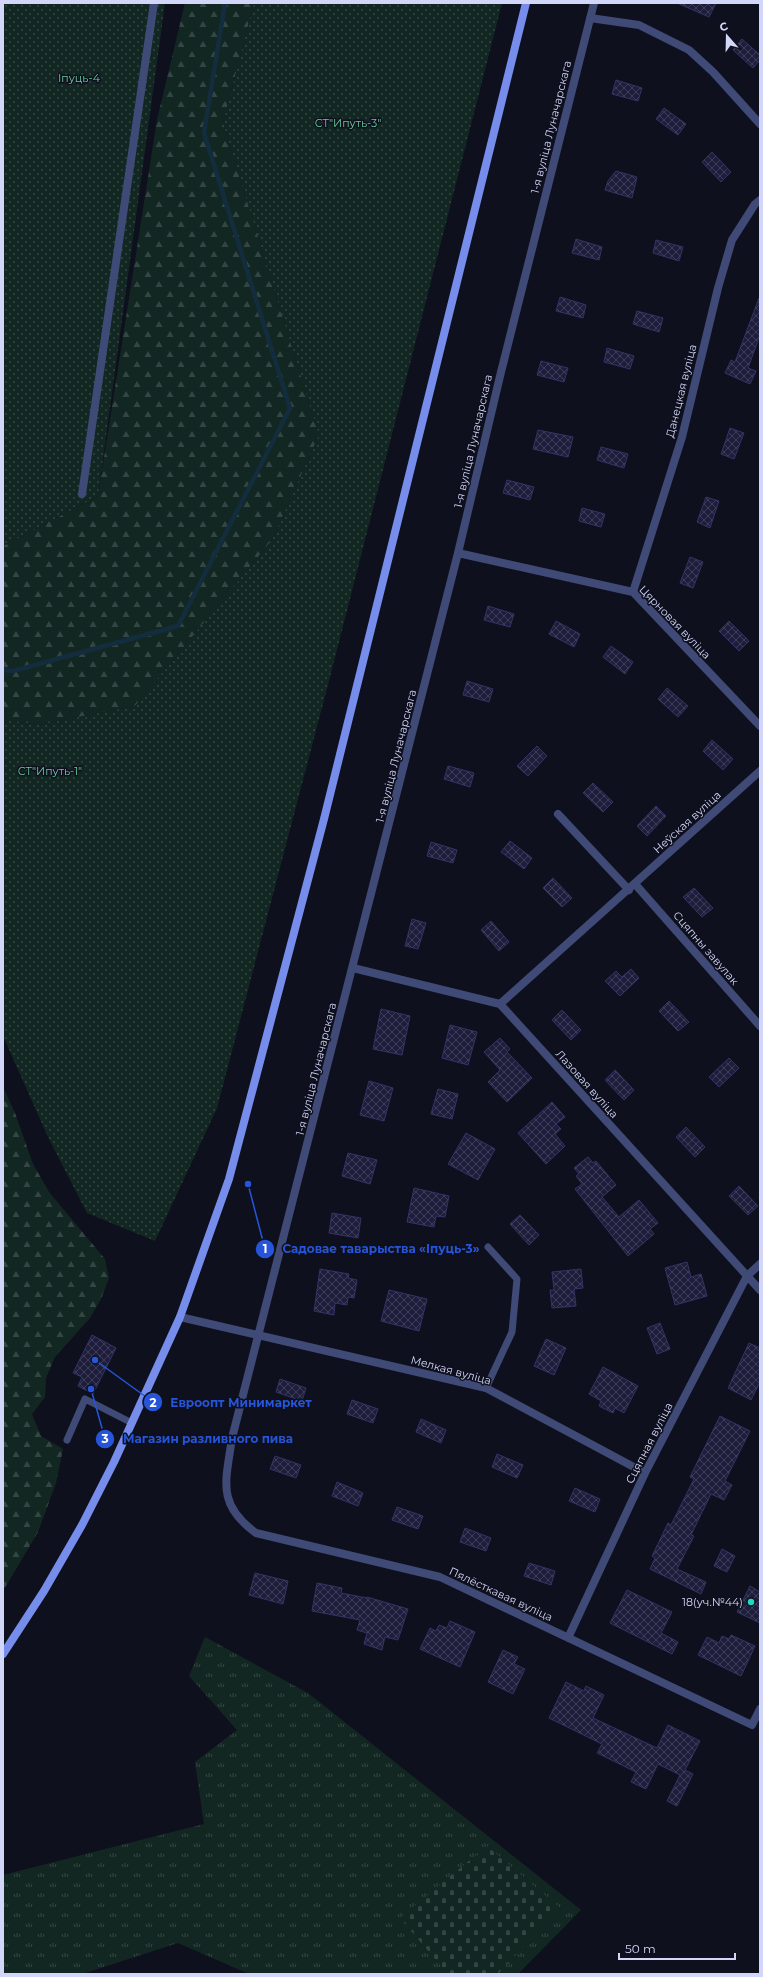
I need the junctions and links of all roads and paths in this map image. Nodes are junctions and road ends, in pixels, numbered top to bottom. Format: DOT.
graph roads {
  1 [pos="154,3"];
  2 [pos="526,3"];
  3 [pos="594,3"];
  4 [pos="590,18"];
  5 [pos="760,124"];
  6 [pos="760,200"];
  7 [pos="82,494"];
  8 [pos="458,553"];
  9 [pos="633,592"];
  10 [pos="760,726"];
  11 [pos="760,771"];
  12 [pos="558,814"];
  13 [pos="632,887"];
  14 [pos="353,968"];
  15 [pos="500,1004"];
  16 [pos="760,1026"];
  17 [pos="488,1247"];
  18 [pos="760,1264"];
  19 [pos="748,1276"];
  20 [pos="760,1290"];
  21 [pos="180,1316"];
  22 [pos="259,1334"];
  23 [pos="486,1388"];
  24 [pos="132,1423"];
  25 [pos="67,1440"];
  26 [pos="645,1473"];
  27 [pos="233,1513"];
  28 [pos="568,1638"];
  29 [pos="3,1654"];
  30 [pos="760,1709"];
  1 -- 7 [label="street"];
  2 -- 21 [label="street"];
  3 -- 4 [label="street, 1-я вуліца Луначарскага"];
  4 -- 5 [label="street"];
  4 -- 8 [label="street, 1-я вуліца Луначарскага"];
  6 -- 9 [label="street, Данецкая вуліца"];
  8 -- 9 [label="street, Цярновая вуліца"];
  8 -- 14 [label="street, 1-я вуліца Луначарскага"];
  9 -- 10 [label="street, Цярновая вуліца"];
  11 -- 13 [label="street, Неўская вуліца"];
  12 -- 13 [label="street"];
  13 -- 15 [label="street, Неўская вуліца"];
  13 -- 16 [label="street, Сцяпны завулак"];
  14 -- 15 [label="street"];
  14 -- 22 [label="street, 1-я вуліца Луначарскага"];
  15 -- 19 [label="street, Лазовая вуліца"];
  17 -- 23 [label="lane"];
  18 -- 19 [label="street, Сцяпная вуліца"];
  19 -- 20 [label="street, Лазовая вуліца"];
  19 -- 26 [label="street, Сцяпная вуліца"];
  21 -- 22 [label="street, Мелкая вуліца"];
  21 -- 24 [label="street"];
  22 -- 23 [label="street, Мелкая вуліца"];
  22 -- 27 [label="street, 1-я вуліца Луначарскага"];
  23 -- 26 [label="street, Мелкая вуліца"];
  24 -- 25 [label="lane"];
  24 -- 29 [label="street"];
  26 -- 28 [label="street, Сцяпная вуліца"];
  27 -- 28 [label="street, Пялёсткавая вуліца"];
  28 -- 30 [label="street, Пялёсткавая вуліца"];
}
